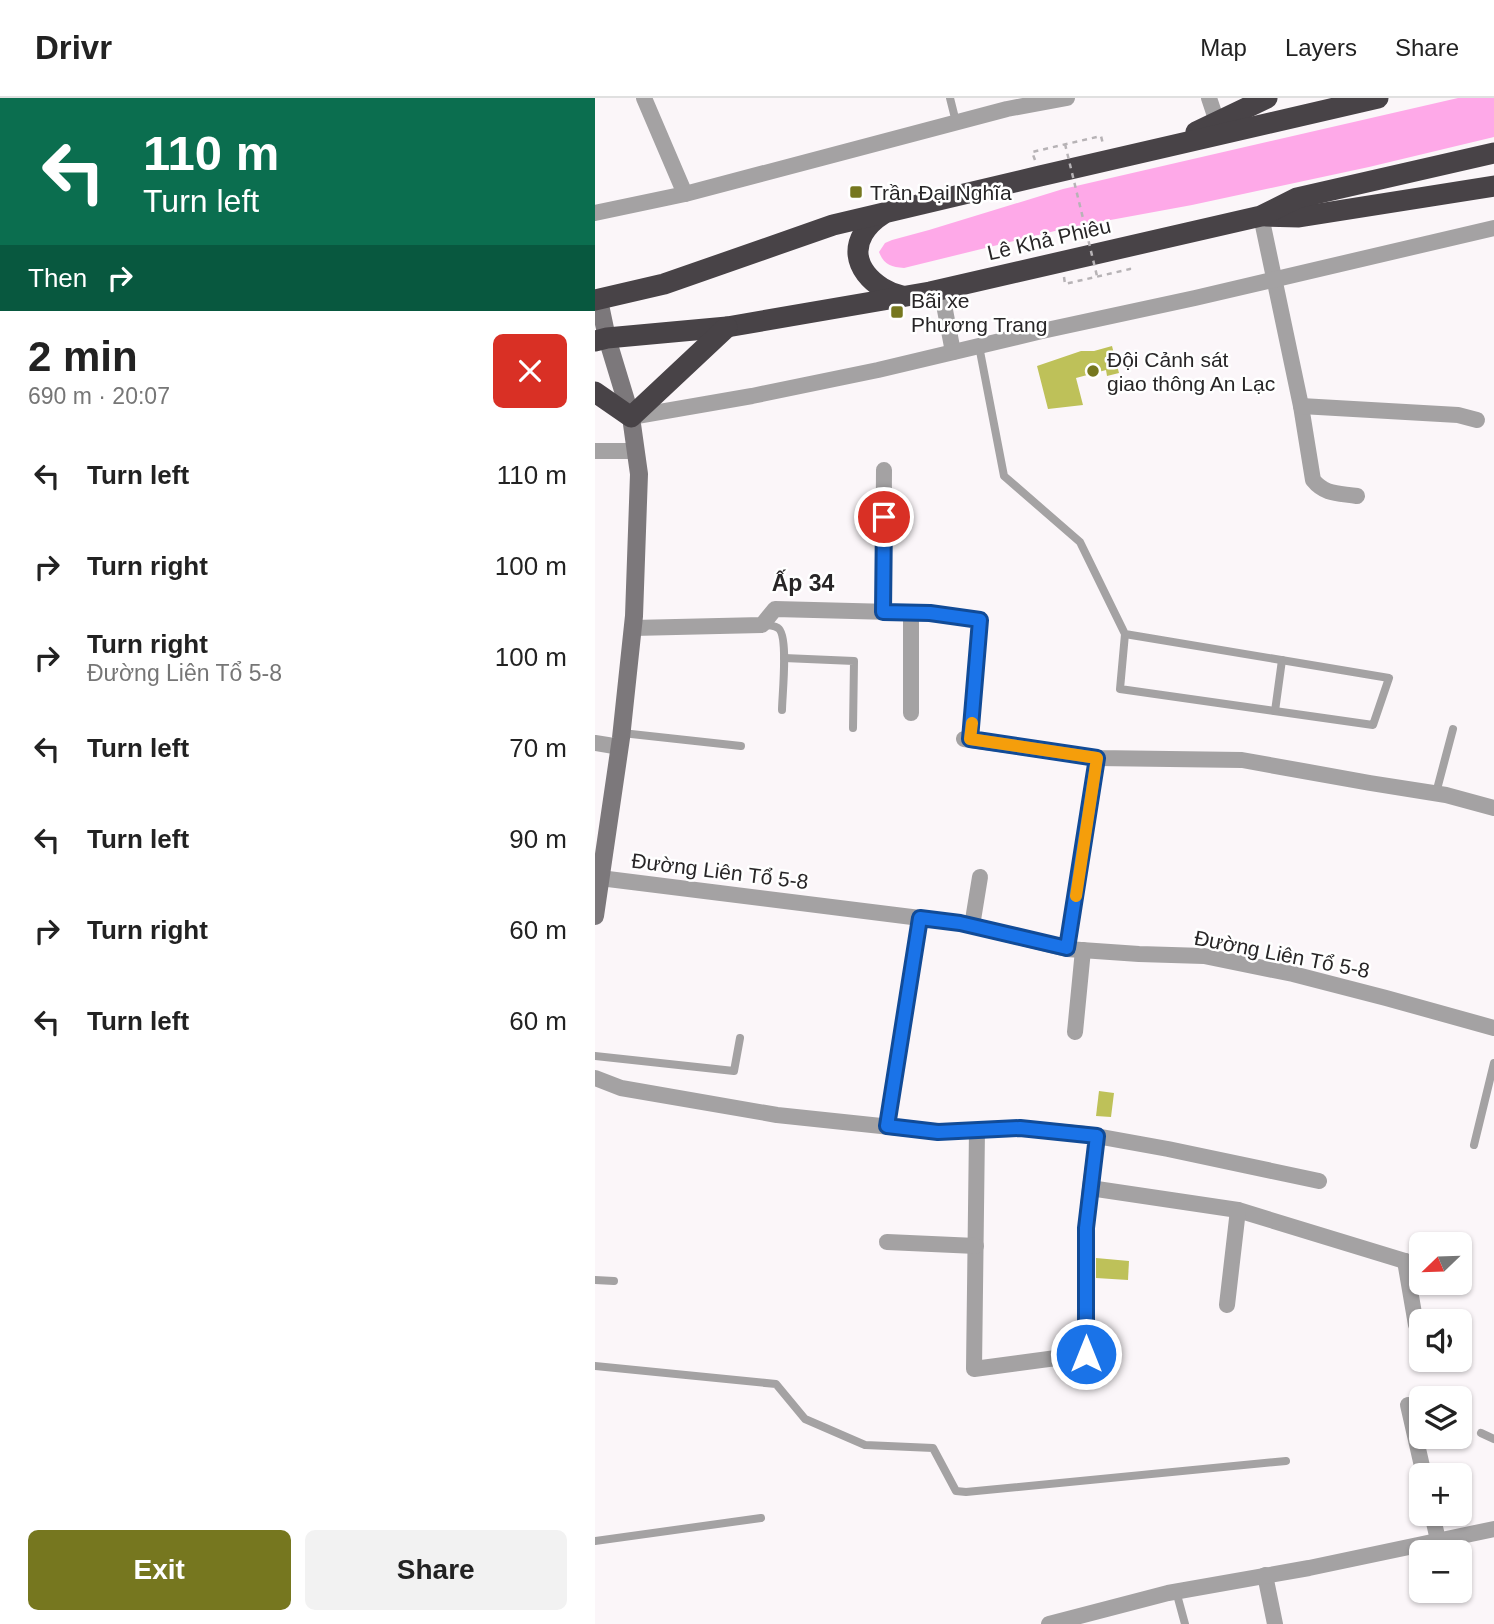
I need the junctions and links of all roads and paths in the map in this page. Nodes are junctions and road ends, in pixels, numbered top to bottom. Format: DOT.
graph roads {
  1 [pos="644,98"];
  2 [pos="950,98"];
  3 [pos="1067,98"];
  4 [pos="1209,98"];
  5 [pos="1267,98"];
  6 [pos="1378,98"];
  7 [pos="956,122"];
  8 [pos="1217,122"];
  9 [pos="1065,144"];
  10 [pos="1157,150"];
  11 [pos="1494,153"];
  12 [pos="1108,161"];
  13 [pos="1040,176"];
  14 [pos="1494,186"];
  15 [pos="685,194"];
  16 [pos="885,212"];
  17 [pos="595,213"];
  18 [pos="1261,216"];
  19 [pos="1494,228"];
  20 [pos="1097,276"];
  21 [pos="1274,280"];
  22 [pos="941,289"];
  23 [pos="906,296"];
  24 [pos="597,300"];
  25 [pos="727,327"];
  26 [pos="599,338"];
  27 [pos="979,346"];
  28 [pos="953,352"];
  29 [pos="595,392"];
  30 [pos="1301,406"];
  31 [pos="631,417"];
  32 [pos="1477,420"];
  33 [pos="595,451"];
  34 [pos="635,451"];
  35 [pos="884,470"];
  36 [pos="1357,496"];
  37 [pos="883,612"];
  38 [pos="911,612"];
  39 [pos="762,625"];
  40 [pos="633,628"];
  41 [pos="1125,634"];
  42 [pos="784,658"];
  43 [pos="1282,660"];
  44 [pos="782,710"];
  45 [pos="1275,711"];
  46 [pos="911,713"];
  47 [pos="853,728"];
  48 [pos="1453,729"];
  49 [pos="621,740"];
  50 [pos="595,743"];
  51 [pos="741,746"];
  52 [pos="1097,758"];
  53 [pos="1436,793"];
  54 [pos="1494,808"];
  55 [pos="599,853"];
  56 [pos="980,877"];
  57 [pos="600,878"];
  58 [pos="595,916"];
  59 [pos="920,918"];
  60 [pos="972,926"];
  61 [pos="1075,949"];
  62 [pos="1494,1028"];
  63 [pos="1075,1032"];
  64 [pos="740,1038"];
  65 [pos="595,1056"];
  66 [pos="1494,1063"];
  67 [pos="595,1078"];
  68 [pos="887,1126"];
  69 [pos="977,1130"];
  70 [pos="1097,1136"];
  71 [pos="1474,1145"];
  72 [pos="1319,1181"];
  73 [pos="1090,1188"];
  74 [pos="1238,1210"];
  75 [pos="887,1242"];
  76 [pos="976,1246"];
  77 [pos="1409,1263"];
  78 [pos="595,1280"];
  79 [pos="614,1281"];
  80 [pos="1227,1305"];
  81 [pos="595,1366"];
  82 [pos="1408,1405"];
  83 [pos="1481,1433"];
  84 [pos="1494,1439"];
  85 [pos="1286,1461"];
  86 [pos="1421,1463"];
  87 [pos="761,1518"];
  88 [pos="1435,1526"];
  89 [pos="1494,1529"];
  90 [pos="1438,1540"];
  91 [pos="595,1541"];
  92 [pos="1409,1546"];
  93 [pos="1265,1575"];
  94 [pos="1176,1591"];
  95 [pos="1049,1624"];
  96 [pos="1185,1624"];
  97 [pos="1275,1624"];
  1 -- 15 [label="street"];
  2 -- 7 [label="lane"];
  3 -- 7 [label="street"];
  4 -- 8 [label="street"];
  5 -- 8 [label="highway"];
  6 -- 10 [label="highway"];
  7 -- 15 [label="street"];
  8 -- 10 [label="highway"];
  9 -- 12 [label="path"];
  9 -- 13 [label="path"];
  9 -- 20 [label="path, bridge"];
  10 -- 12 [label="highway"];
  11 -- 18 [label="highway, Lê Khả Phiêu"];
  12 -- 13 [label="highway"];
  13 -- 16 [label="highway"];
  14 -- 18 [label="highway"];
  15 -- 17 [label="street"];
  16 -- 23 [label="highway"];
  16 -- 24 [label="highway"];
  18 -- 21 [label="street"];
  18 -- 22 [label="highway, Lê Khả Phiêu"];
  19 -- 21 [label="street"];
  21 -- 27 [label="street"];
  21 -- 30 [label="street"];
  22 -- 23 [label="highway, Lê Khả Phiêu"];
  22 -- 28 [label="street"];
  23 -- 25 [label="highway, Lê Khả Phiêu"];
  24 -- 26 [label="main road"];
  25 -- 26 [label="highway, Lê Khả Phiêu"];
  25 -- 31 [label="highway"];
  26 -- 31 [label="main road"];
  27 -- 28 [label="street"];
  27 -- 41 [label="lane"];
  28 -- 31 [label="street"];
  29 -- 31 [label="highway"];
  30 -- 32 [label="street"];
  30 -- 36 [label="street"];
  31 -- 34 [label="main road"];
  33 -- 34 [label="street"];
  34 -- 40 [label="main road"];
  35 -- 37 [label="street"];
  37 -- 38 [label="street"];
  37 -- 39 [label="street"];
  38 -- 46 [label="street"];
  38 -- 52 [label="street"];
  39 -- 40 [label="street"];
  39 -- 42 [label="lane"];
  40 -- 49 [label="main road"];
  41 -- 43 [label="lane"];
  41 -- 45 [label="lane"];
  42 -- 44 [label="lane"];
  42 -- 47 [label="lane"];
  43 -- 45 [label="lane"];
  43 -- 45 [label="lane"];
  48 -- 53 [label="lane"];
  49 -- 50 [label="street"];
  49 -- 51 [label="lane"];
  49 -- 55 [label="main road"];
  52 -- 53 [label="street"];
  52 -- 61 [label="street"];
  53 -- 54 [label="street"];
  55 -- 57 [label="main road"];
  56 -- 60 [label="street"];
  57 -- 58 [label="main road"];
  57 -- 59 [label="street, Đường Liên Tổ 5-8"];
  59 -- 60 [label="street, Đường Liên Tổ 5-8"];
  59 -- 68 [label="street"];
  60 -- 61 [label="street, Đường Liên Tổ 5-8"];
  61 -- 62 [label="street, Đường Liên Tổ 5-8"];
  61 -- 63 [label="street"];
  64 -- 65 [label="lane"];
  66 -- 71 [label="lane"];
  67 -- 68 [label="street"];
  68 -- 69 [label="street"];
  69 -- 70 [label="street"];
  69 -- 76 [label="street"];
  70 -- 72 [label="street"];
  70 -- 73 [label="street"];
  73 -- 74 [label="street"];
  73 -- 76 [label="street"];
  74 -- 77 [label="street"];
  74 -- 80 [label="street"];
  75 -- 76 [label="street"];
  78 -- 79 [label="lane"];
  81 -- 85 [label="lane"];
  82 -- 86 [label="street"];
  83 -- 84 [label="lane"];
  87 -- 91 [label="lane"];
  88 -- 90 [label="street"];
  89 -- 90 [label="street"];
  92 -- 93 [label="street"];
  93 -- 94 [label="street"];
  93 -- 97 [label="street"];
  94 -- 95 [label="street"];
  94 -- 96 [label="lane"];
}
